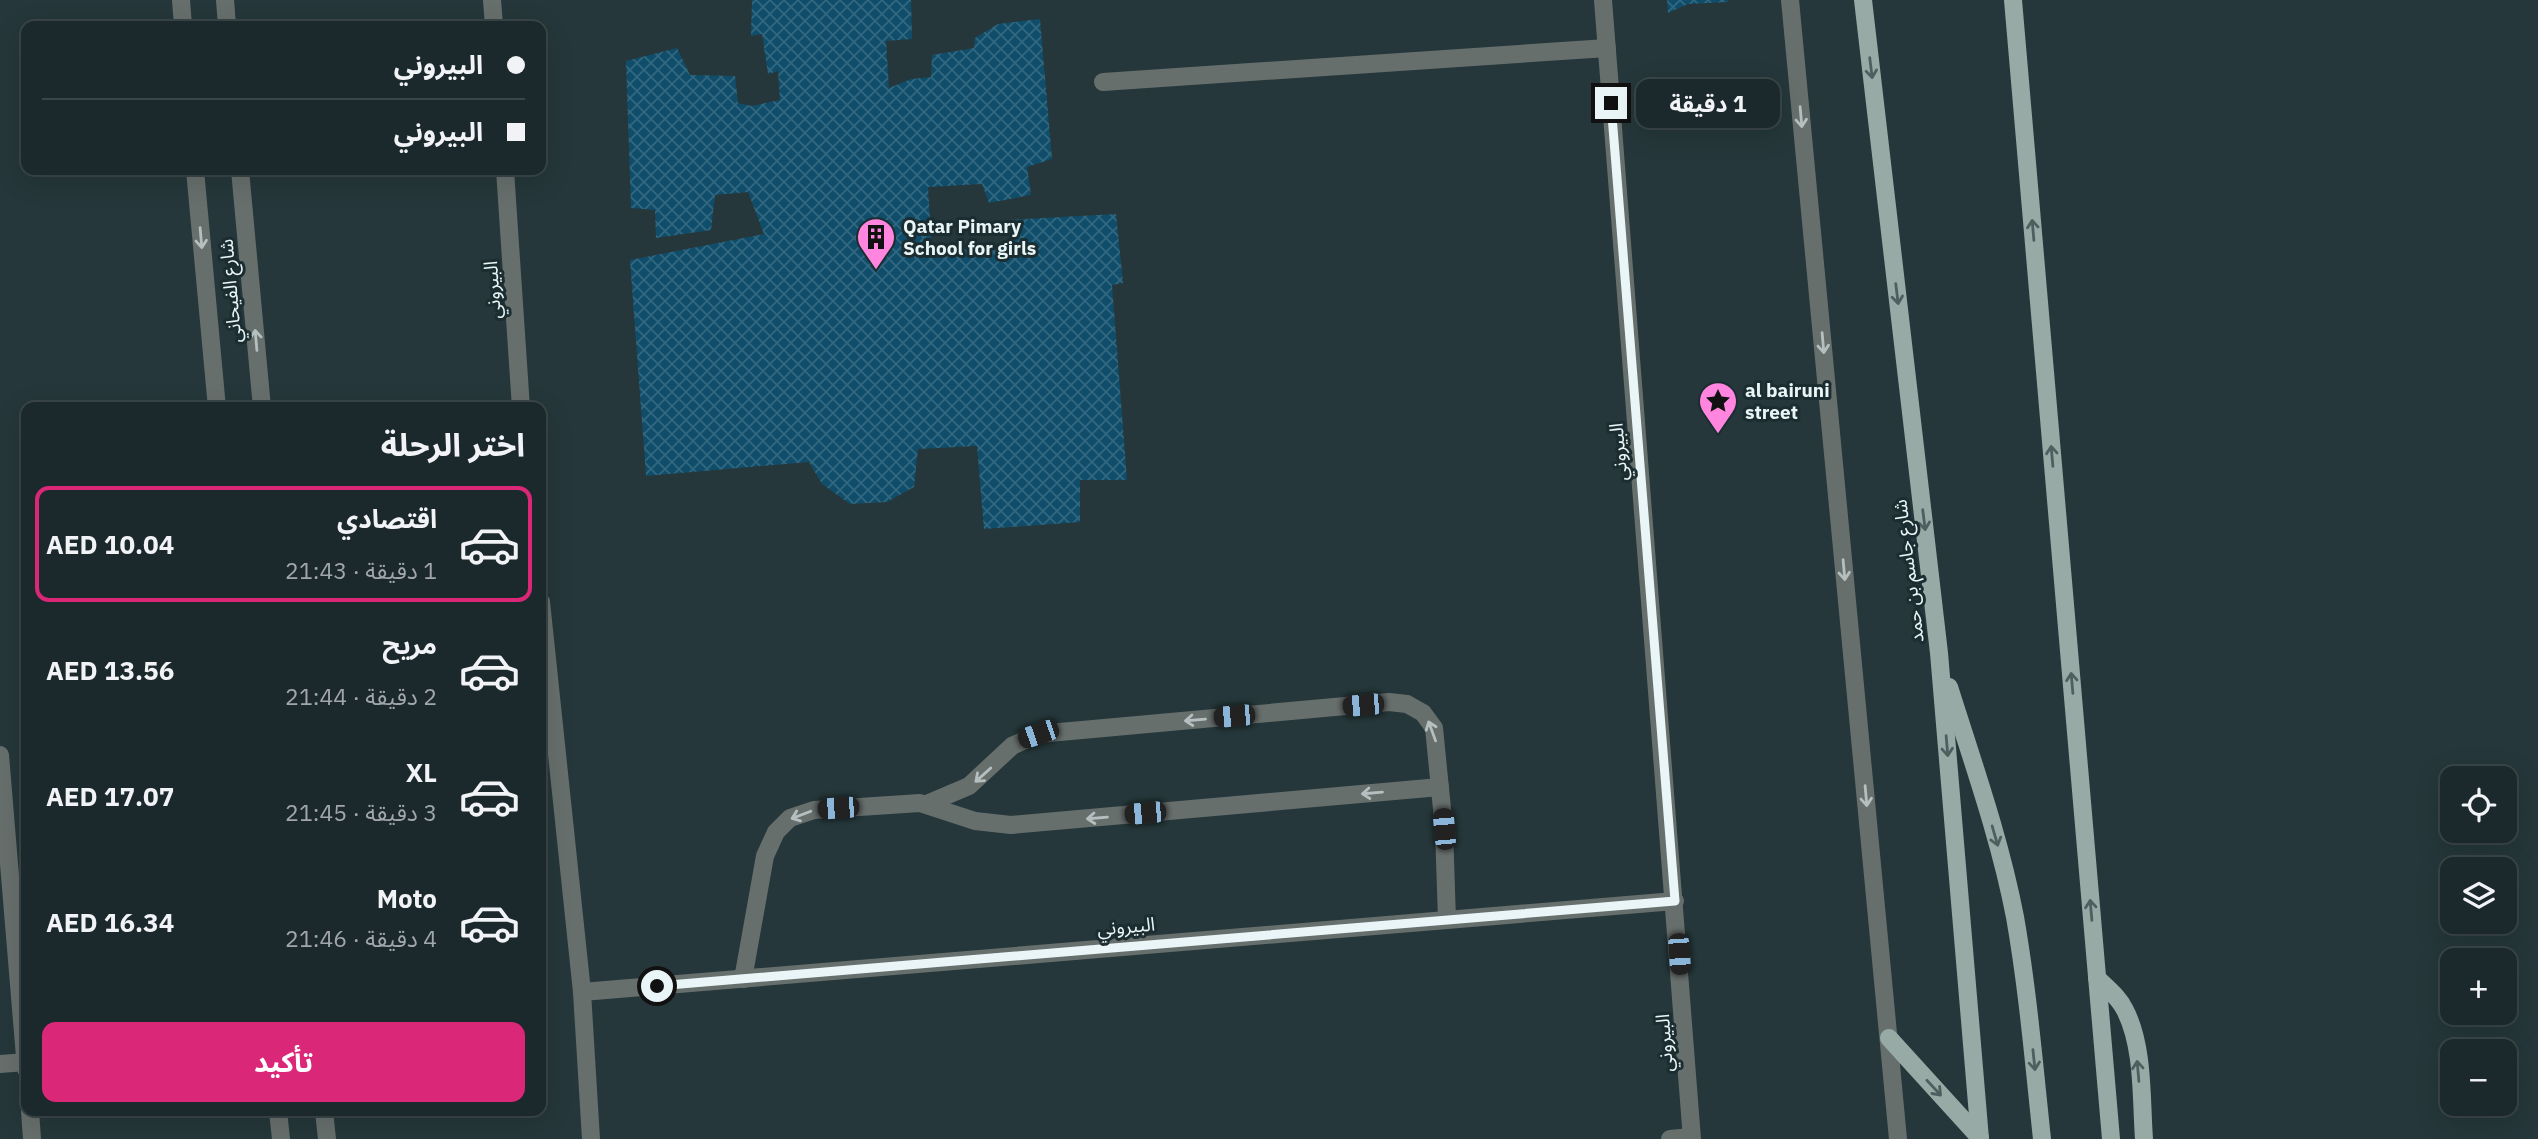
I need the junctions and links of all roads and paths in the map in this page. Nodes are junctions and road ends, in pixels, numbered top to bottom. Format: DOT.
graph roads {
  1 [pos="181,0"];
  2 [pos="225,0"];
  3 [pos="492,0"];
  4 [pos="1603,0"];
  5 [pos="1790,0"];
  6 [pos="1863,0"];
  7 [pos="2014,0"];
  8 [pos="183,21"];
  9 [pos="227,21"];
  10 [pos="494,21"];
  11 [pos="1607,48"];
  12 [pos="1103,82"];
  13 [pos="195,175"];
  14 [pos="240,175"];
  15 [pos="505,175"];
  16 [pos="216,402"];
  17 [pos="261,402"];
  18 [pos="522,402"];
  19 [pos="546,649"];
  20 [pos="1939,653"];
  21 [pos="0,755"];
  22 [pos="1440,787"];
  23 [pos="929,803"];
  24 [pos="1675,901"];
  25 [pos="1447,920"];
  26 [pos="2097,978"];
  27 [pos="743,979"];
  28 [pos="582,992"];
  29 [pos="21,1003"];
  30 [pos="1889,1038"];
  31 [pos="21,1062"];
  32 [pos="0,1064"];
  33 [pos="30,1116"];
  34 [pos="279,1116"];
  35 [pos="325,1116"];
  36 [pos="1691,1138"];
  37 [pos="1980,1138"];
  38 [pos="32,1139"];
  39 [pos="281,1139"];
  40 [pos="327,1139"];
  41 [pos="591,1139"];
  42 [pos="1670,1139"];
  43 [pos="1898,1139"];
  44 [pos="2042,1139"];
  45 [pos="2111,1139"];
  46 [pos="2144,1139"];
  1 -- 8 [label="street"];
  2 -- 9 [label="street"];
  3 -- 10 [label="street"];
  4 -- 11 [label="street, البيروني"];
  5 -- 30 [label="street, one-way"];
  6 -- 20 [label="main road, شارع جاسم بن حمد, one-way"];
  26 -- 7 [label="main road, one-way"];
  11 -- 12 [label="street"];
  11 -- 24 [label="street, البيروني"];
  13 -- 16 [label="street, شارع الفيحاني, one-way"];
  17 -- 14 [label="street, شارع الفيحاني, one-way"];
  15 -- 18 [label="street, البيروني"];
  19 -- 28 [label="street"];
  20 -- 37 [label="main road, شارع جاسم بن حمد, one-way"];
  20 -- 44 [label="main road, one-way"];
  21 -- 29 [label="street"];
  22 -- 23 [label="street, one-way"];
  22 -- 23 [label="street, one-way"];
  22 -- 25 [label="street"];
  23 -- 27 [label="street, one-way"];
  24 -- 25 [label="street, البيروني"];
  24 -- 36 [label="street, البيروني"];
  25 -- 27 [label="street, البيروني"];
  26 -- 45 [label="main road"];
  46 -- 26 [label="main road, one-way"];
  27 -- 28 [label="street, البيروني"];
  28 -- 41 [label="street"];
  30 -- 37 [label="main road, one-way"];
  30 -- 43 [label="street"];
  31 -- 32 [label="street"];
  33 -- 38 [label="street"];
  34 -- 39 [label="street"];
  35 -- 40 [label="street"];
  36 -- 42 [label="street"];
}
